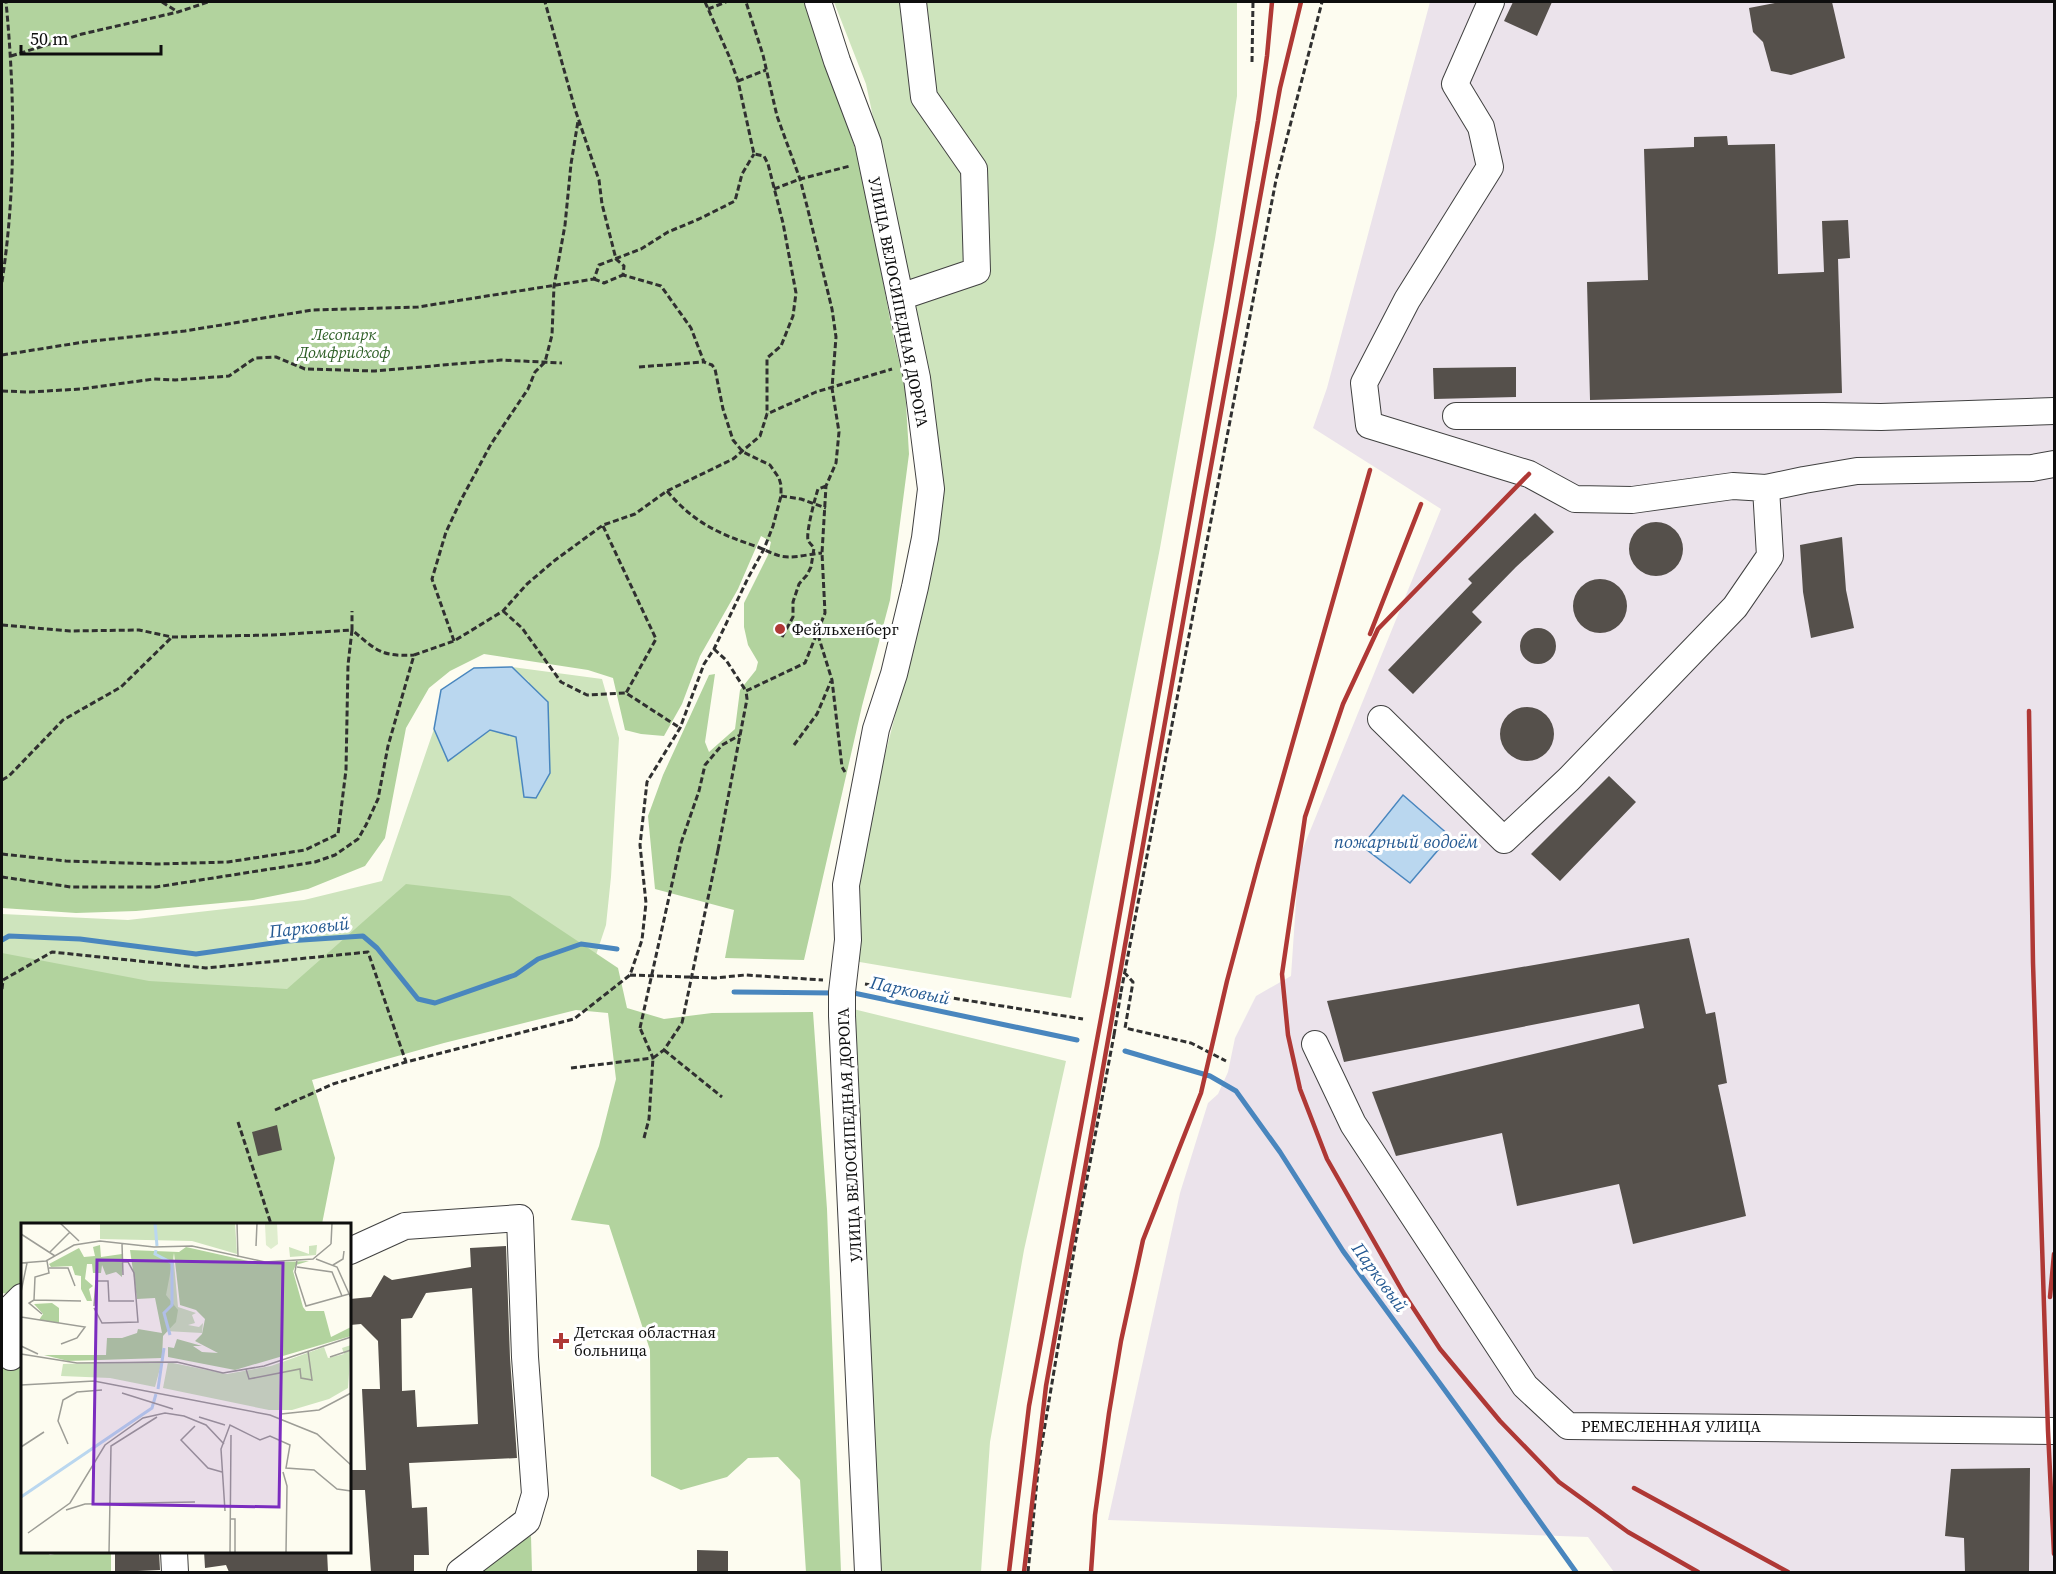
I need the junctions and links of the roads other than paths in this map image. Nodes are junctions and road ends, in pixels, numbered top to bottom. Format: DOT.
graph roads {
  1 [pos="818,2"];
  2 [pos="913,2"];
  3 [pos="1491,2"];
  4 [pos="900,297"];
  5 [pos="2055,411"];
  6 [pos="1456,416"];
  7 [pos="2055,464"];
  8 [pos="1766,488"];
  9 [pos="1381,719"];
  10 [pos="1315,1044"];
  11 [pos="351,1251"];
  12 [pos="21,1298"];
  13 [pos="12,1357"];
  14 [pos="2055,1431"];
  15 [pos="174,1553"];
  16 [pos="175,1572"];
  17 [pos="460,1572"];
  18 [pos="868,1572"];
  1 -- 4 [label="street, УЛИЦА ВЕЛОСИПЕДНАЯ ДОРОГА"];
  2 -- 4 [label="street"];
  3 -- 8 [label="street"];
  4 -- 18 [label="street, УЛИЦА ВЕЛОСИПЕДНАЯ ДОРОГА"];
  5 -- 6 [label="street"];
  7 -- 8 [label="street"];
  8 -- 9 [label="street"];
  10 -- 14 [label="street, РЕМЕСЛЕННАЯ УЛИЦА"];
  11 -- 17 [label="street"];
  12 -- 13 [label="street"];
  15 -- 16 [label="street"];
}
